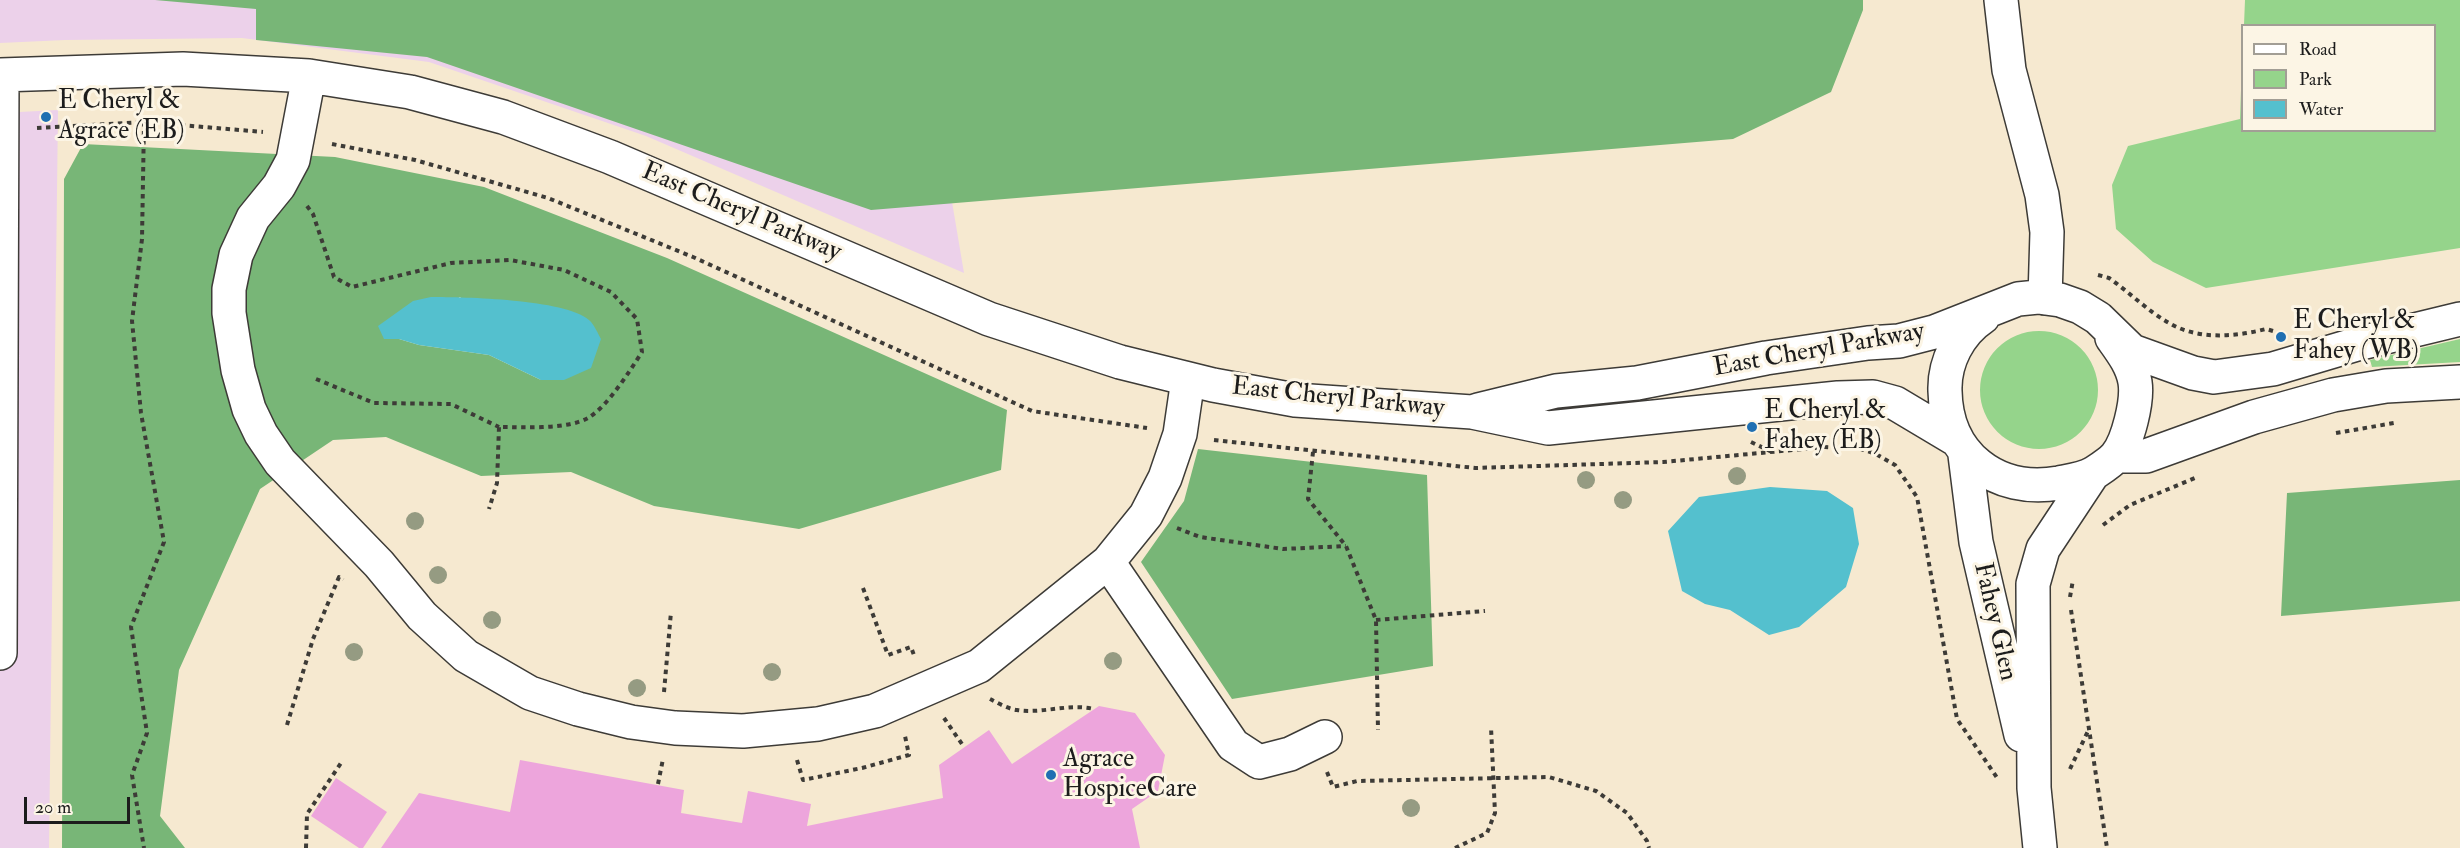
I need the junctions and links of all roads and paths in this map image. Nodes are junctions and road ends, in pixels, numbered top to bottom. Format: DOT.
graph roads {
  1 [pos="2001,0"];
  2 [pos="1,75"];
  3 [pos="309,76"];
  4 [pos="144,122"];
  5 [pos="41,128"];
  6 [pos="268,133"];
  7 [pos="328,143"];
  8 [pos="284,177"];
  9 [pos="2045,298"];
  10 [pos="1999,306"];
  11 [pos="2098,318"];
  12 [pos="2460,319"];
  13 [pos="316,379"];
  14 [pos="1188,379"];
  15 [pos="2460,382"];
  16 [pos="1472,412"];
  17 [pos="2401,422"];
  18 [pos="499,427"];
  19 [pos="1159,430"];
  20 [pos="2328,435"];
  21 [pos="1210,440"];
  22 [pos="1961,447"];
  23 [pos="1313,452"];
  24 [pos="2104,465"];
  25 [pos="2202,476"];
  26 [pos="489,509"];
  27 [pos="1146,515"];
  28 [pos="2097,530"];
  29 [pos="1346,546"];
  30 [pos="1108,562"];
  31 [pos="2075,571"];
  32 [pos="346,582"];
  33 [pos="863,588"];
  34 [pos="1485,611"];
  35 [pos="671,612"];
  36 [pos="1376,620"];
  37 [pos="0,653"];
  38 [pos="927,690"];
  39 [pos="663,702"];
  40 [pos="286,725"];
  41 [pos="1491,727"];
  42 [pos="2089,729"];
  43 [pos="1378,730"];
  44 [pos="1320,739"];
  45 [pos="343,760"];
  46 [pos="2068,771"];
  47 [pos="1494,778"];
  48 [pos="2000,783"];
  49 [pos="2034,788"];
  50 [pos="144,848"];
  51 [pos="306,848"];
  52 [pos="1455,848"];
  53 [pos="1649,848"];
  54 [pos="2040,848"];
  55 [pos="2107,848"];
  1 -- 9 [label="street"];
  2 -- 3 [label="street, East Cheryl Parkway"];
  2 -- 37 [label="street"];
  3 -- 8 [label="street"];
  3 -- 14 [label="street, East Cheryl Parkway"];
  4 -- 5 [label="path"];
  4 -- 6 [label="path"];
  4 -- 50 [label="path"];
  7 -- 19 [label="path"];
  8 -- 18 [label="path"];
  8 -- 38 [label="street"];
  9 -- 10 [label="street, East Cheryl Parkway"];
  9 -- 11 [label="street, East Cheryl Parkway"];
  10 -- 16 [label="street, East Cheryl Parkway"];
  10 -- 22 [label="street"];
  11 -- 12 [label="street, East Cheryl Parkway"];
  11 -- 24 [label="street"];
  13 -- 18 [label="path"];
  14 -- 16 [label="street, East Cheryl Parkway"];
  14 -- 27 [label="street"];
  15 -- 24 [label="street"];
  16 -- 22 [label="street, East Cheryl Parkway"];
  17 -- 20 [label="path"];
  18 -- 26 [label="path"];
  21 -- 23 [label="path"];
  22 -- 24 [label="street"];
  22 -- 49 [label="street, Fahey Glen"];
  23 -- 29 [label="path"];
  23 -- 48 [label="path"];
  24 -- 49 [label="street, Fahey Glen"];
  25 -- 28 [label="path"];
  27 -- 29 [label="path"];
  27 -- 30 [label="street"];
  29 -- 36 [label="path"];
  30 -- 38 [label="street"];
  30 -- 44 [label="street"];
  31 -- 42 [label="path"];
  32 -- 40 [label="path"];
  33 -- 38 [label="path"];
  34 -- 36 [label="path"];
  35 -- 39 [label="path"];
  36 -- 43 [label="path"];
  41 -- 47 [label="path"];
  42 -- 46 [label="path"];
  42 -- 55 [label="path"];
  44 -- 47 [label="path"];
  45 -- 51 [label="path"];
  47 -- 52 [label="path"];
  47 -- 53 [label="path"];
  49 -- 54 [label="street, Fahey Glen"];
}
